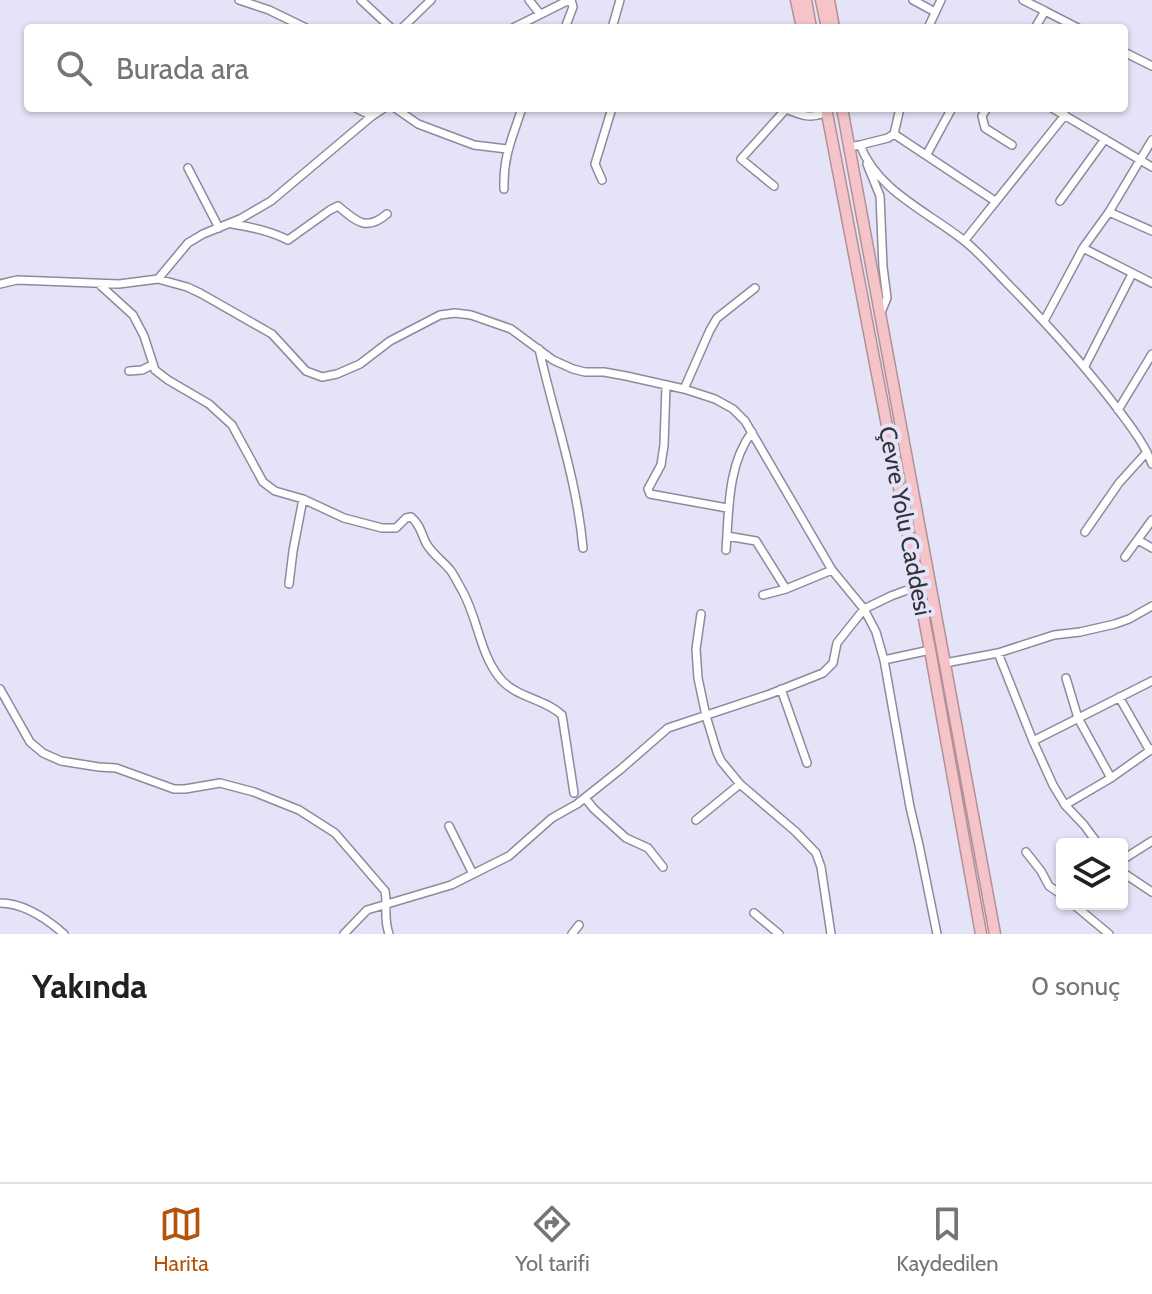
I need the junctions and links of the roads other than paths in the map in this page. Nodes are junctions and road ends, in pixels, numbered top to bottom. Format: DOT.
graph roads {
  1 [pos="239,0"];
  2 [pos="268,0"];
  3 [pos="361,0"];
  4 [pos="431,0"];
  5 [pos="529,0"];
  6 [pos="570,0"];
  7 [pos="620,0"];
  8 [pos="796,0"];
  9 [pos="806,0"];
  10 [pos="821,0"];
  11 [pos="829,0"];
  12 [pos="913,0"];
  13 [pos="941,0"];
  14 [pos="1023,0"];
  15 [pos="269,10"];
  16 [pos="1045,11"];
  17 [pos="935,12"];
  18 [pos="540,14"];
  19 [pos="298,24"];
  20 [pos="387,24"];
  21 [pos="406,24"];
  22 [pos="521,24"];
  23 [pos="567,24"];
  24 [pos="613,24"];
  25 [pos="801,24"];
  26 [pos="810,24"];
  27 [pos="826,24"];
  28 [pos="833,24"];
  29 [pos="930,24"];
  30 [pos="1037,24"];
  31 [pos="1070,24"];
  32 [pos="1128,54"];
  33 [pos="1152,66"];
  34 [pos="364,112"];
  35 [pos="378,112"];
  36 [pos="401,112"];
  37 [pos="521,112"];
  38 [pos="611,112"];
  39 [pos="783,112"];
  40 [pos="793,112"];
  41 [pos="844,112"];
  42 [pos="899,112"];
  43 [pos="950,112"];
  44 [pos="984,112"];
  45 [pos="1059,112"];
  46 [pos="825,113"];
  47 [pos="1065,115"];
  48 [pos="372,116"];
  49 [pos="894,134"];
  50 [pos="1105,139"];
  51 [pos="1152,140"];
  52 [pos="1012,145"];
  53 [pos="855,146"];
  54 [pos="507,149"];
  55 [pos="927,154"];
  56 [pos="865,158"];
  57 [pos="1140,160"];
  58 [pos="1152,167"];
  59 [pos="188,168"];
  60 [pos="602,180"];
  61 [pos="774,186"];
  62 [pos="504,189"];
  63 [pos="995,201"];
  64 [pos="1060,201"];
  65 [pos="1109,212"];
  66 [pos="387,214"];
  67 [pos="230,224"];
  68 [pos="219,228"];
  69 [pos="1152,231"];
  70 [pos="965,240"];
  71 [pos="1083,248"];
  72 [pos="1132,274"];
  73 [pos="158,279"];
  74 [pos="99,283"];
  75 [pos="1152,283"];
  76 [pos="0,284"];
  77 [pos="755,288"];
  78 [pos="879,318"];
  79 [pos="1044,321"];
  80 [pos="539,349"];
  81 [pos="1152,354"];
  82 [pos="152,365"];
  83 [pos="1149,365"];
  84 [pos="1085,366"];
  85 [pos="129,371"];
  86 [pos="666,386"];
  87 [pos="684,389"];
  88 [pos="1118,410"];
  89 [pos="752,432"];
  90 [pos="1147,452"];
  91 [pos="1152,464"];
  92 [pos="303,499"];
  93 [pos="727,508"];
  94 [pos="1152,520"];
  95 [pos="1085,532"];
  96 [pos="727,536"];
  97 [pos="1138,540"];
  98 [pos="583,548"];
  99 [pos="1152,548"];
  100 [pos="726,550"];
  101 [pos="1125,557"];
  102 [pos="832,570"];
  103 [pos="289,584"];
  104 [pos="918,586"];
  105 [pos="786,589"];
  106 [pos="763,595"];
  107 [pos="1152,606"];
  108 [pos="864,609"];
  109 [pos="701,614"];
  110 [pos="930,650"];
  111 [pos="998,653"];
  112 [pos="884,660"];
  113 [pos="945,663"];
  114 [pos="1066,678"];
  115 [pos="1152,681"];
  116 [pos="0,689"];
  117 [pos="781,689"];
  118 [pos="1119,697"];
  119 [pos="706,716"];
  120 [pos="1078,718"];
  121 [pos="1033,741"];
  122 [pos="1151,750"];
  123 [pos="807,763"];
  124 [pos="1111,778"];
  125 [pos="740,784"];
  126 [pos="574,793"];
  127 [pos="585,798"];
  128 [pos="1065,805"];
  129 [pos="696,820"];
  130 [pos="449,826"];
  131 [pos="1094,838"];
  132 [pos="1152,841"];
  133 [pos="1026,852"];
  134 [pos="1128,856"];
  135 [pos="663,867"];
  136 [pos="473,874"];
  137 [pos="1128,876"];
  138 [pos="1056,891"];
  139 [pos="1152,892"];
  140 [pos="0,903"];
  141 [pos="386,906"];
  142 [pos="1080,910"];
  143 [pos="754,913"];
  144 [pos="579,925"];
  145 [pos="64,934"];
  146 [pos="344,934"];
  147 [pos="389,934"];
  148 [pos="572,934"];
  149 [pos="779,934"];
  150 [pos="831,934"];
  151 [pos="937,934"];
  152 [pos="981,934"];
  153 [pos="995,934"];
  154 [pos="1109,934"];
  1 -- 15 [label="street"];
  2 -- 15 [label="street"];
  3 -- 20 [label="street"];
  4 -- 21 [label="street"];
  5 -- 18 [label="street"];
  6 -- 18 [label="street"];
  6 -- 23 [label="street"];
  7 -- 24 [label="street"];
  8 -- 25 [label="highway"];
  9 -- 26 [label="highway"];
  10 -- 27 [label="highway"];
  11 -- 28 [label="highway"];
  12 -- 17 [label="street"];
  13 -- 17 [label="street"];
  14 -- 16 [label="street"];
  15 -- 19 [label="street"];
  16 -- 30 [label="street"];
  16 -- 31 [label="street"];
  17 -- 29 [label="street"];
  18 -- 22 [label="street"];
  32 -- 33 [label="street"];
  34 -- 48 [label="street"];
  35 -- 48 [label="street"];
  36 -- 54 [label="street"];
  37 -- 54 [label="street"];
  38 -- 60 [label="street"];
  39 -- 61 [label="street"];
  40 -- 46 [label="street"];
  41 -- 53 [label="highway, Çevre Yolu Caddesi"];
  42 -- 49 [label="street"];
  43 -- 55 [label="street"];
  44 -- 52 [label="street"];
  45 -- 47 [label="street"];
  46 -- 104 [label="highway, Çevre Yolu Caddesi"];
  47 -- 50 [label="street"];
  47 -- 63 [label="street"];
  48 -- 67 [label="street"];
  49 -- 53 [label="street"];
  49 -- 55 [label="street"];
  50 -- 57 [label="street"];
  50 -- 64 [label="street"];
  51 -- 57 [label="street"];
  53 -- 56 [label="street"];
  53 -- 78 [label="highway, Çevre Yolu Caddesi"];
  54 -- 62 [label="street"];
  55 -- 63 [label="street"];
  56 -- 70 [label="street"];
  56 -- 78 [label="street"];
  57 -- 58 [label="street"];
  57 -- 65 [label="street"];
  59 -- 68 [label="street"];
  63 -- 70 [label="street"];
  65 -- 69 [label="street"];
  65 -- 71 [label="street"];
  66 -- 67 [label="street"];
  67 -- 68 [label="street"];
  68 -- 73 [label="street"];
  70 -- 79 [label="street"];
  71 -- 72 [label="street"];
  71 -- 79 [label="street"];
  72 -- 75 [label="street"];
  72 -- 84 [label="street"];
  73 -- 74 [label="street"];
  73 -- 80 [label="street"];
  74 -- 76 [label="street"];
  74 -- 82 [label="street"];
  77 -- 87 [label="street"];
  78 -- 113 [label="highway, Çevre Yolu Caddesi"];
  79 -- 84 [label="street"];
  80 -- 86 [label="street"];
  80 -- 98 [label="street"];
  81 -- 83 [label="street"];
  82 -- 85 [label="street"];
  82 -- 92 [label="street"];
  83 -- 88 [label="street"];
  84 -- 88 [label="street"];
  86 -- 87 [label="street"];
  86 -- 93 [label="street"];
  87 -- 89 [label="street"];
  88 -- 90 [label="street"];
  89 -- 93 [label="street"];
  89 -- 102 [label="street"];
  90 -- 91 [label="street"];
  90 -- 95 [label="street"];
  92 -- 103 [label="street"];
  92 -- 126 [label="street"];
  93 -- 96 [label="street"];
  94 -- 97 [label="street"];
  96 -- 100 [label="street"];
  96 -- 105 [label="street"];
  97 -- 99 [label="street"];
  97 -- 101 [label="street"];
  102 -- 105 [label="street"];
  102 -- 108 [label="street"];
  104 -- 108 [label="street"];
  104 -- 110 [label="highway, Çevre Yolu Caddesi"];
  105 -- 106 [label="street"];
  107 -- 111 [label="street"];
  108 -- 112 [label="street"];
  108 -- 117 [label="street"];
  109 -- 119 [label="street"];
  110 -- 112 [label="street"];
  110 -- 152 [label="highway, Çevre Yolu Caddesi"];
  111 -- 113 [label="street"];
  111 -- 121 [label="street"];
  112 -- 151 [label="street"];
  113 -- 153 [label="highway, Çevre Yolu Caddesi"];
  114 -- 120 [label="street"];
  115 -- 118 [label="street"];
  116 -- 141 [label="street"];
  117 -- 119 [label="street"];
  117 -- 123 [label="street"];
  118 -- 120 [label="street"];
  118 -- 122 [label="street"];
  119 -- 125 [label="street"];
  119 -- 127 [label="street"];
  120 -- 121 [label="street"];
  120 -- 124 [label="street"];
  121 -- 128 [label="street"];
  122 -- 124 [label="street"];
  124 -- 128 [label="street"];
  125 -- 129 [label="street"];
  125 -- 150 [label="street"];
  127 -- 135 [label="street"];
  127 -- 136 [label="street"];
  128 -- 131 [label="street"];
  130 -- 136 [label="street"];
  132 -- 134 [label="street"];
  133 -- 138 [label="street"];
  136 -- 141 [label="street"];
  137 -- 139 [label="street"];
  140 -- 145 [label="street"];
  141 -- 146 [label="street"];
  141 -- 147 [label="street"];
  142 -- 154 [label="street"];
  143 -- 149 [label="street"];
  144 -- 148 [label="street"];
}
